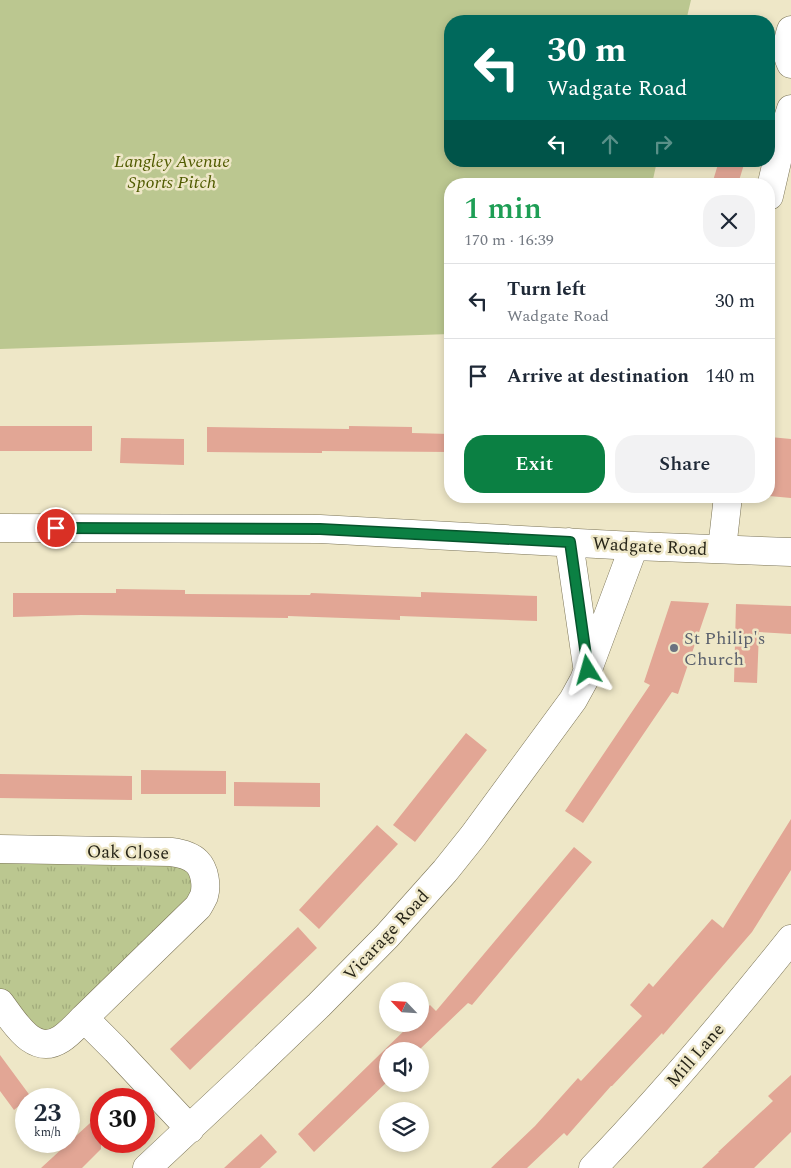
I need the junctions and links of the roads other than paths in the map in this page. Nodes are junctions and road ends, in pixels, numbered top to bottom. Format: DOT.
graph roads {
  1 [pos="791,30"];
  2 [pos="791,64"];
  3 [pos="791,109"];
  4 [pos="773,178"];
  5 [pos="727,503"];
  6 [pos="0,528"];
  7 [pos="570,542"];
  8 [pos="634,546"];
  9 [pos="722,549"];
  10 [pos="791,552"];
  11 [pos="588,670"];
  12 [pos="0,849"];
  13 [pos="791,939"];
  14 [pos="0,1003"];
  15 [pos="84,1018"];
  16 [pos="190,1129"];
  17 [pos="147,1168"];
  18 [pos="593,1168"];
  1 -- 2 [label="street"];
  3 -- 4 [label="street"];
  5 -- 9 [label="street"];
  6 -- 7 [label="street, Wadgate Road"];
  7 -- 8 [label="street, Wadgate Road"];
  7 -- 11 [label="street"];
  8 -- 9 [label="street, Wadgate Road"];
  8 -- 11 [label="street, Vicarage Road"];
  9 -- 10 [label="street, Wadgate Road"];
  11 -- 16 [label="street, Vicarage Road"];
  12 -- 15 [label="street, Oak Close"];
  13 -- 18 [label="street, Mill Lane"];
  14 -- 15 [label="street, Oak Close"];
  15 -- 16 [label="street"];
  16 -- 17 [label="street, Vicarage Road"];
}
